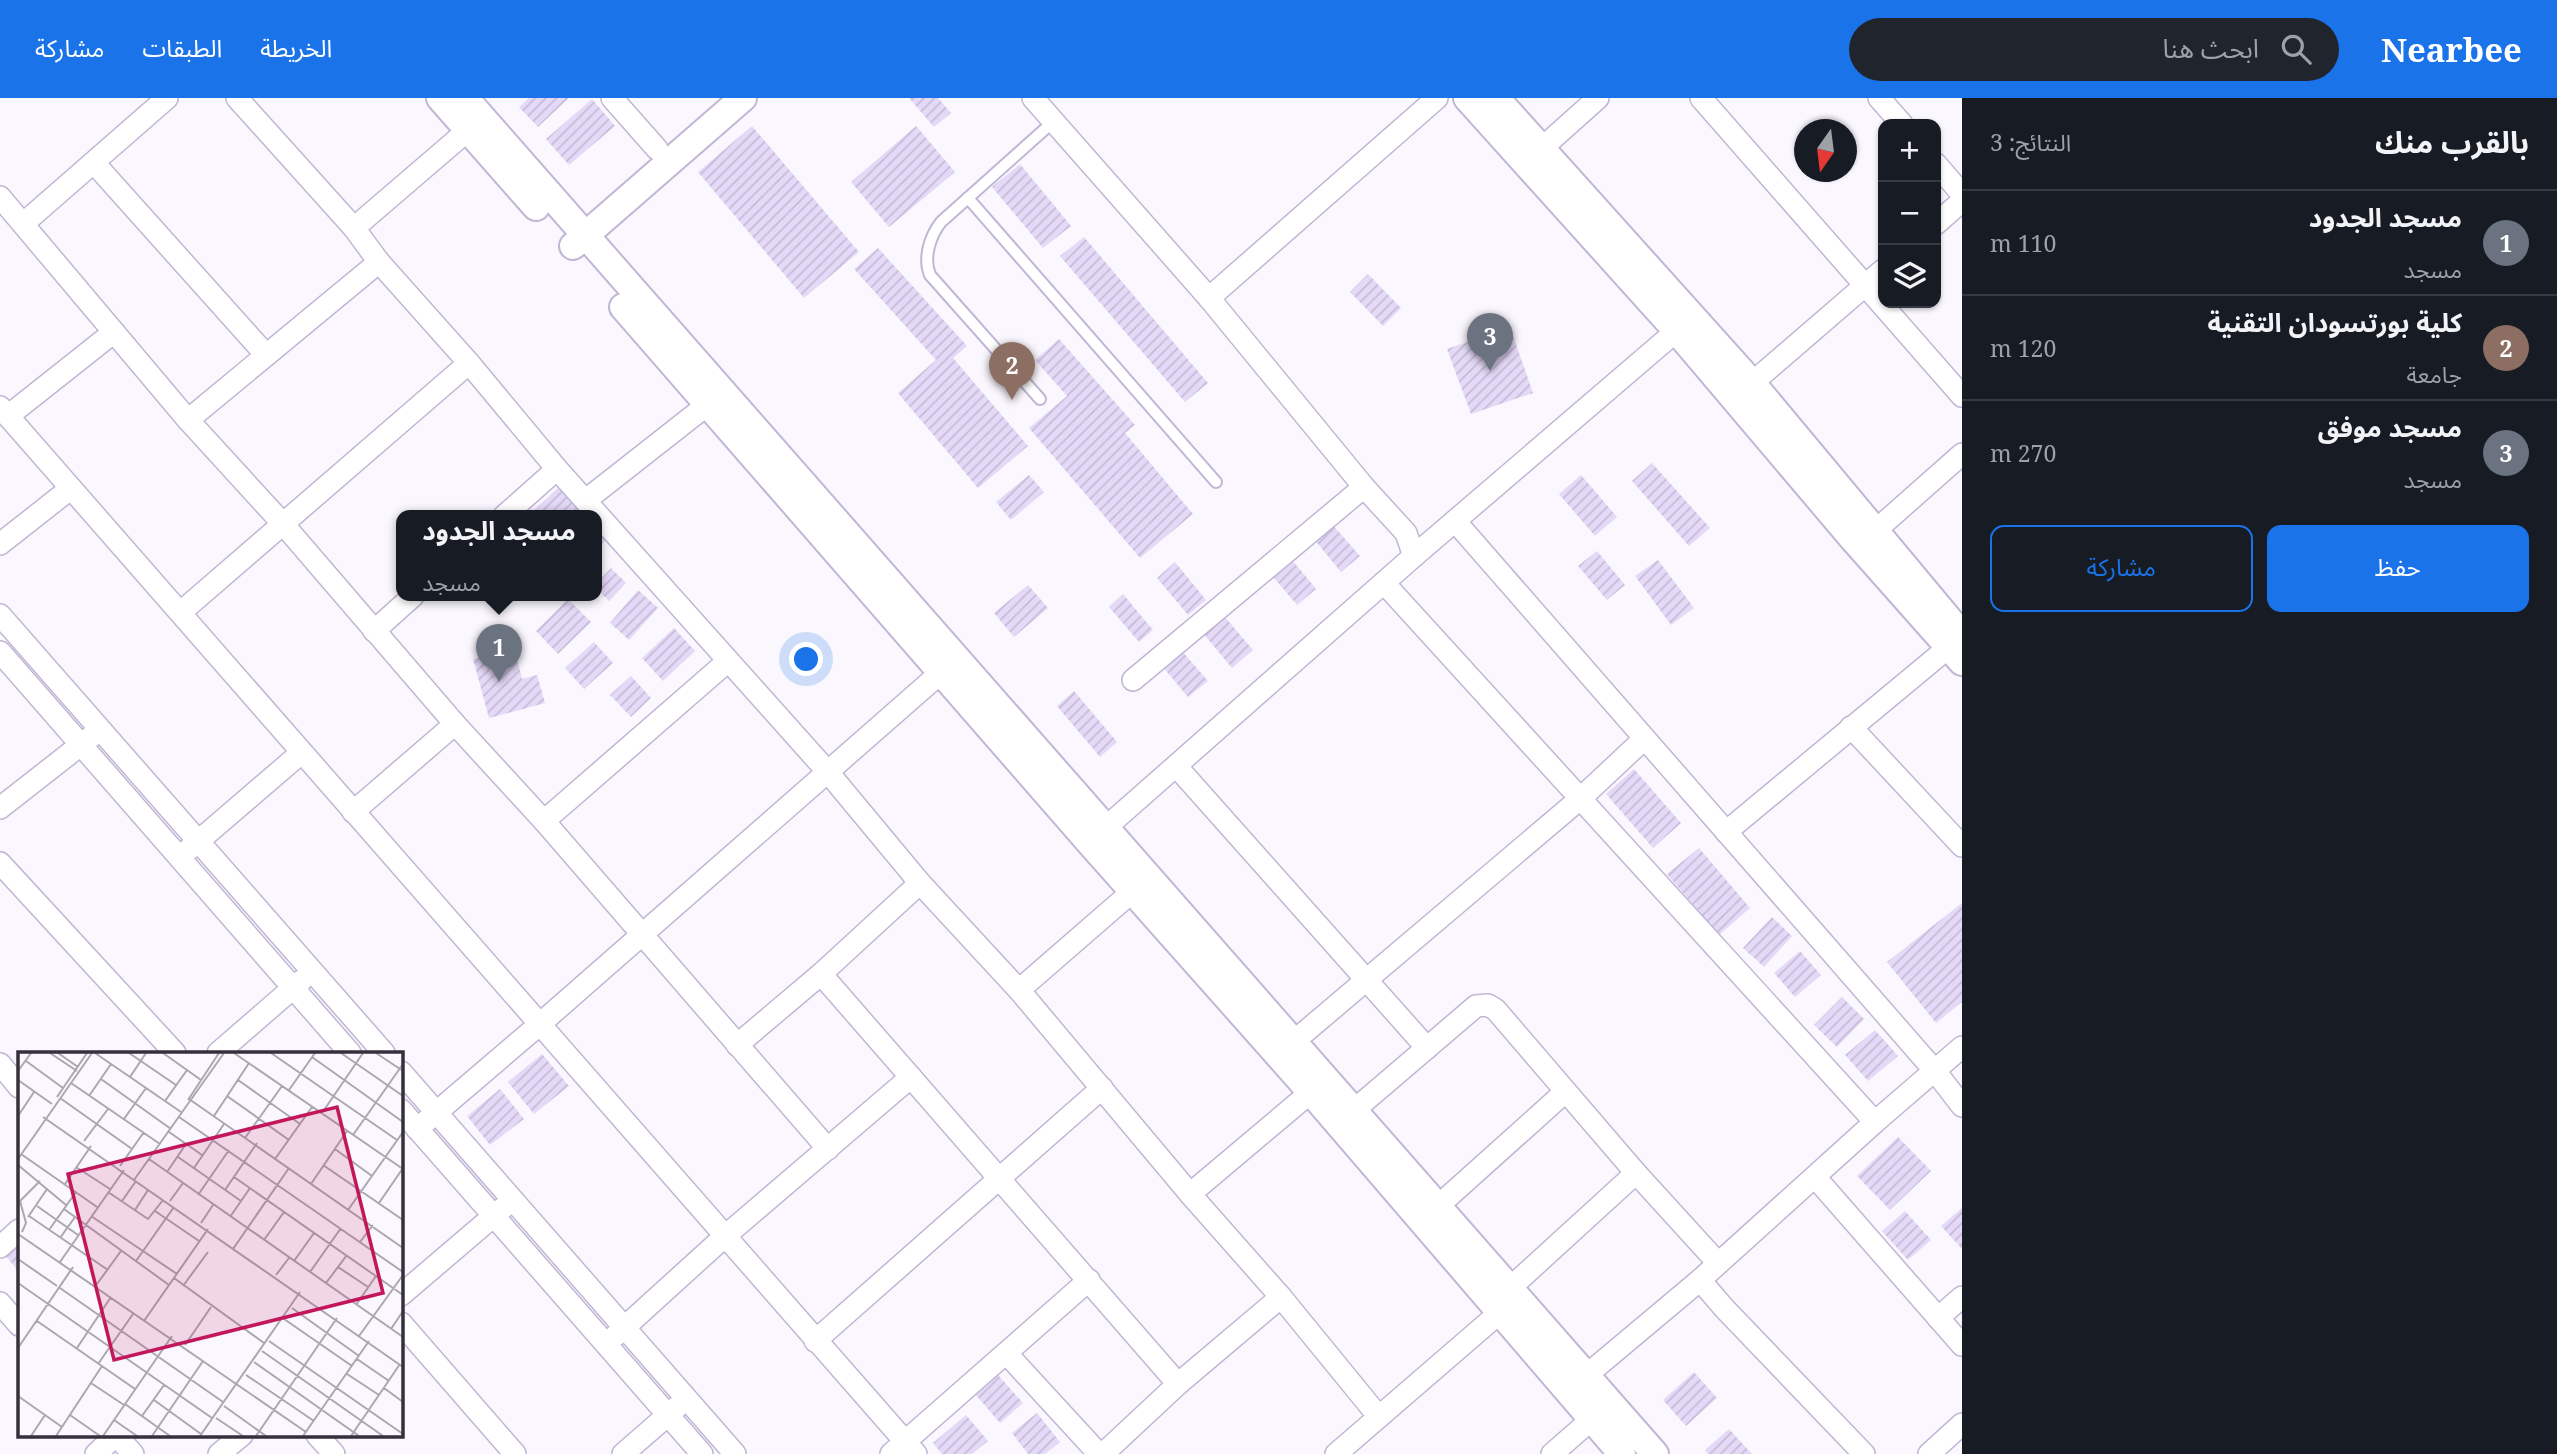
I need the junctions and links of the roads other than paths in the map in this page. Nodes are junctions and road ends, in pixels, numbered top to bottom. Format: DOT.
graph roads {
  1 [pos="167,98"];
  2 [pos="237,98"];
  3 [pos="440,98"];
  4 [pos="465,98"];
  5 [pos="612,98"];
  6 [pos="717,98"];
  7 [pos="743,98"];
  8 [pos="1033,98"];
  9 [pos="1437,98"];
  10 [pos="1467,98"];
  11 [pos="1496,98"];
  12 [pos="1598,98"];
  13 [pos="1701,98"];
  14 [pos="1880,98"];
  15 [pos="1898,119"];
  16 [pos="1054,121"];
  17 [pos="467,131"];
  18 [pos="657,149"];
  19 [pos="1533,156"];
  20 [pos="94,164"];
  21 [pos="1941,169"];
  22 [pos="1962,194"];
  23 [pos="0,197"];
  24 [pos="968,198"];
  25 [pos="1962,201"];
  26 [pos="1941,220"];
  27 [pos="24,223"];
  28 [pos="354,228"];
  29 [pos="573,235"];
  30 [pos="379,262"];
  31 [pos="1878,274"];
  32 [pos="1864,286"];
  33 [pos="1209,298"];
  34 [pos="1684,323"];
  35 [pos="114,332"];
  36 [pos="266,355"];
  37 [pos="469,363"];
  38 [pos="1752,383"];
  39 [pos="1962,396"];
  40 [pos="1040,399"];
  41 [pos="707,405"];
  42 [pos="4,412"];
  43 [pos="188,420"];
  44 [pos="1962,454"];
  45 [pos="557,469"];
  46 [pos="1216,482"];
  47 [pos="1364,486"];
  48 [pos="70,489"];
  49 [pos="586,500"];
  50 [pos="511,510"];
  51 [pos="595,510"];
  52 [pos="602,518"];
  53 [pos="1455,521"];
  54 [pos="284,525"];
  55 [pos="1875,531"];
  56 [pos="0,544"];
  57 [pos="1414,556"];
  58 [pos="1384,583"];
  59 [pos="407,601"];
  60 [pos="181,612"];
  61 [pos="0,615"];
  62 [pos="374,631"];
  63 [pos="1958,648"];
  64 [pos="0,652"];
  65 [pos="728,661"];
  66 [pos="949,665"];
  67 [pos="1133,680"];
  68 [pos="455,724"];
  69 [pos="1851,727"];
  70 [pos="100,730"];
  71 [pos="1644,739"];
  72 [pos="81,743"];
  73 [pos="301,753"];
  74 [pos="1177,767"];
  75 [pos="827,771"];
  76 [pos="1581,798"];
  77 [pos="0,808"];
  78 [pos="353,812"];
  79 [pos="544,821"];
  80 [pos="1726,832"];
  81 [pos="1098,834"];
  82 [pos="198,842"];
  83 [pos="1962,846"];
  84 [pos="179,858"];
  85 [pos="0,863"];
  86 [pos="920,883"];
  87 [pos="1133,891"];
  88 [pos="642,933"];
  89 [pos="311,972"];
  90 [pos="821,974"];
  91 [pos="1368,980"];
  92 [pos="292,988"];
  93 [pos="1018,990"];
  94 [pos="540,1024"];
  95 [pos="1292,1043"];
  96 [pos="737,1045"];
  97 [pos="1962,1047"];
  98 [pos="1427,1048"];
  99 [pos="173,1052"];
  100 [pos="219,1052"];
  101 [pos="349,1052"];
  102 [pos="383,1052"];
  103 [pos="0,1064"];
  104 [pos="1935,1071"];
  105 [pos="402,1073"];
  106 [pos="911,1077"];
  107 [pos="18,1086"];
  108 [pos="1102,1088"];
  109 [pos="1565,1092"];
  110 [pos="1311,1093"];
  111 [pos="1962,1106"];
  112 [pos="402,1111"];
  113 [pos="1353,1111"];
  114 [pos="436,1113"];
  115 [pos="1875,1122"];
  116 [pos="417,1129"];
  117 [pos="828,1149"];
  118 [pos="1636,1173"];
  119 [pos="1815,1177"];
  120 [pos="1001,1179"];
  121 [pos="1190,1194"];
  122 [pos="512,1200"];
  123 [pos="1438,1206"];
  124 [pos="494,1216"];
  125 [pos="18,1231"];
  126 [pos="724,1237"];
  127 [pos="0,1247"];
  128 [pos="1718,1263"];
  129 [pos="1088,1280"];
  130 [pos="1700,1280"];
  131 [pos="402,1294"];
  132 [pos="1281,1297"];
  133 [pos="1962,1297"];
  134 [pos="1509,1299"];
  135 [pos="0,1303"];
  136 [pos="1938,1318"];
  137 [pos="18,1324"];
  138 [pos="402,1324"];
  139 [pos="624,1327"];
  140 [pos="815,1341"];
  141 [pos="606,1344"];
  142 [pos="1962,1345"];
  143 [pos="1007,1354"];
  144 [pos="1576,1383"];
  145 [pos="1178,1384"];
  146 [pos="686,1399"];
  147 [pos="668,1415"];
  148 [pos="1379,1417"];
  149 [pos="1592,1419"];
  150 [pos="1962,1424"];
  151 [pos="115,1436"];
  152 [pos="117,1436"];
  153 [pos="241,1436"];
  154 [pos="318,1436"];
  155 [pos="904,1450"];
  156 [pos="96,1454"];
  157 [pos="133,1454"];
  158 [pos="219,1454"];
  159 [pos="334,1454"];
  160 [pos="515,1454"];
  161 [pos="623,1454"];
  162 [pos="702,1454"];
  163 [pos="735,1454"];
  164 [pos="1101,1454"];
  165 [pos="1336,1454"];
  166 [pos="1552,1454"];
  167 [pos="1622,1454"];
  168 [pos="1655,1454"];
  169 [pos="1864,1454"];
  170 [pos="1929,1454"];
  1 -- 20 [label="street"];
  2 -- 28 [label="street"];
  3 -- 17 [label="street"];
  4 -- 29 [label="street"];
  5 -- 18 [label="street"];
  6 -- 18 [label="street"];
  7 -- 29 [label="street"];
  8 -- 16 [label="street"];
  9 -- 33 [label="street"];
  10 -- 19 [label="street"];
  11 -- 19 [label="street"];
  12 -- 19 [label="street"];
  13 -- 32 [label="street"];
  14 -- 15 [label="street"];
  16 -- 24 [label="lane"];
  16 -- 33 [label="street"];
  17 -- 28 [label="street"];
  17 -- 29 [label="street"];
  18 -- 29 [label="street"];
  19 -- 34 [label="street"];
  20 -- 27 [label="street"];
  20 -- 36 [label="street"];
  21 -- 22 [label="street"];
  23 -- 27 [label="street"];
  24 -- 40 [label="lane"];
  24 -- 46 [label="lane"];
  25 -- 26 [label="street"];
  27 -- 35 [label="street"];
  28 -- 30 [label="street"];
  29 -- 41 [label="street"];
  29 -- 66 [label="street"];
  30 -- 36 [label="street"];
  30 -- 37 [label="street"];
  31 -- 32 [label="street"];
  32 -- 38 [label="street"];
  32 -- 39 [label="street"];
  33 -- 47 [label="street"];
  34 -- 38 [label="street"];
  34 -- 53 [label="street"];
  34 -- 63 [label="street"];
  35 -- 42 [label="street"];
  35 -- 43 [label="street"];
  36 -- 43 [label="street"];
  37 -- 45 [label="street"];
  37 -- 54 [label="street"];
  38 -- 55 [label="street"];
  41 -- 49 [label="street"];
  41 -- 66 [label="street"];
  42 -- 48 [label="street"];
  43 -- 54 [label="street"];
  44 -- 55 [label="street"];
  45 -- 49 [label="street"];
  45 -- 50 [label="street"];
  47 -- 57 [label="street"];
  47 -- 67 [label="street"];
  48 -- 56 [label="street"];
  48 -- 60 [label="street"];
  49 -- 51 [label="street"];
  52 -- 65 [label="street"];
  53 -- 57 [label="street"];
  53 -- 71 [label="street"];
  54 -- 60 [label="street"];
  54 -- 62 [label="street"];
  55 -- 63 [label="street"];
  57 -- 58 [label="street"];
  58 -- 74 [label="street"];
  58 -- 76 [label="street"];
  59 -- 62 [label="street"];
  60 -- 73 [label="street"];
  61 -- 70 [label="street"];
  62 -- 68 [label="street"];
  63 -- 69 [label="street"];
  64 -- 72 [label="street"];
  65 -- 75 [label="street"];
  65 -- 79 [label="street"];
  66 -- 75 [label="street"];
  66 -- 81 [label="street"];
  68 -- 78 [label="street"];
  68 -- 79 [label="street"];
  69 -- 80 [label="street"];
  69 -- 83 [label="street"];
  70 -- 72 [label="street"];
  70 -- 82 [label="street"];
  71 -- 76 [label="street"];
  71 -- 80 [label="street"];
  72 -- 77 [label="street"];
  72 -- 84 [label="street"];
  73 -- 78 [label="street"];
  73 -- 82 [label="street"];
  74 -- 81 [label="street"];
  74 -- 91 [label="street"];
  75 -- 86 [label="street"];
  75 -- 88 [label="street"];
  76 -- 91 [label="street"];
  76 -- 115 [label="street"];
  78 -- 94 [label="street"];
  79 -- 88 [label="street"];
  80 -- 104 [label="street"];
  81 -- 87 [label="street"];
  81 -- 95 [label="street"];
  82 -- 84 [label="street"];
  82 -- 89 [label="street"];
  84 -- 92 [label="street"];
  85 -- 99 [label="street"];
  86 -- 90 [label="street"];
  86 -- 93 [label="street"];
  87 -- 93 [label="street"];
  87 -- 110 [label="street"];
  88 -- 94 [label="street"];
  88 -- 96 [label="street"];
  89 -- 92 [label="street"];
  89 -- 102 [label="street"];
  90 -- 96 [label="street"];
  90 -- 106 [label="street"];
  91 -- 95 [label="street"];
  91 -- 98 [label="street"];
  92 -- 100 [label="street"];
  92 -- 101 [label="street"];
  93 -- 108 [label="street"];
  94 -- 114 [label="street"];
  94 -- 126 [label="street"];
  95 -- 113 [label="street"];
  96 -- 117 [label="street"];
  97 -- 104 [label="street"];
  98 -- 109 [label="street"];
  98 -- 113 [label="street"];
  103 -- 107 [label="street"];
  104 -- 111 [label="street"];
  104 -- 115 [label="street"];
  105 -- 114 [label="street"];
  106 -- 117 [label="street"];
  106 -- 120 [label="street"];
  108 -- 120 [label="street"];
  108 -- 121 [label="street"];
  109 -- 118 [label="street"];
  109 -- 123 [label="street"];
  110 -- 121 [label="street"];
  110 -- 134 [label="street"];
  112 -- 116 [label="street"];
  113 -- 123 [label="street"];
  114 -- 116 [label="street"];
  114 -- 122 [label="street"];
  115 -- 119 [label="street"];
  116 -- 124 [label="street"];
  117 -- 126 [label="street"];
  118 -- 128 [label="street"];
  118 -- 134 [label="street"];
  119 -- 128 [label="street"];
  119 -- 136 [label="street"];
  120 -- 129 [label="street"];
  120 -- 140 [label="street"];
  121 -- 132 [label="street"];
  122 -- 124 [label="street"];
  122 -- 139 [label="street"];
  123 -- 134 [label="street"];
  124 -- 131 [label="street"];
  124 -- 141 [label="street"];
  125 -- 127 [label="street"];
  126 -- 139 [label="street"];
  126 -- 140 [label="street"];
  128 -- 130 [label="street"];
  129 -- 143 [label="street"];
  129 -- 145 [label="street"];
  130 -- 144 [label="street"];
  130 -- 169 [label="street"];
  132 -- 145 [label="street"];
  132 -- 148 [label="street"];
  133 -- 136 [label="street"];
  134 -- 144 [label="street"];
  134 -- 148 [label="street"];
  135 -- 137 [label="street"];
  136 -- 142 [label="street"];
  138 -- 160 [label="street"];
  139 -- 141 [label="street"];
  139 -- 146 [label="street"];
  140 -- 155 [label="street"];
  141 -- 147 [label="street"];
  143 -- 155 [label="street"];
  143 -- 164 [label="street"];
  144 -- 149 [label="street"];
  144 -- 168 [label="street"];
  145 -- 164 [label="street"];
  146 -- 147 [label="street"];
  146 -- 163 [label="street"];
  147 -- 161 [label="street"];
  147 -- 162 [label="street"];
  148 -- 165 [label="street"];
  149 -- 166 [label="street"];
  149 -- 167 [label="street"];
  150 -- 170 [label="street"];
  151 -- 156 [label="street"];
  152 -- 157 [label="street"];
  153 -- 158 [label="street"];
  154 -- 159 [label="street"];
}
